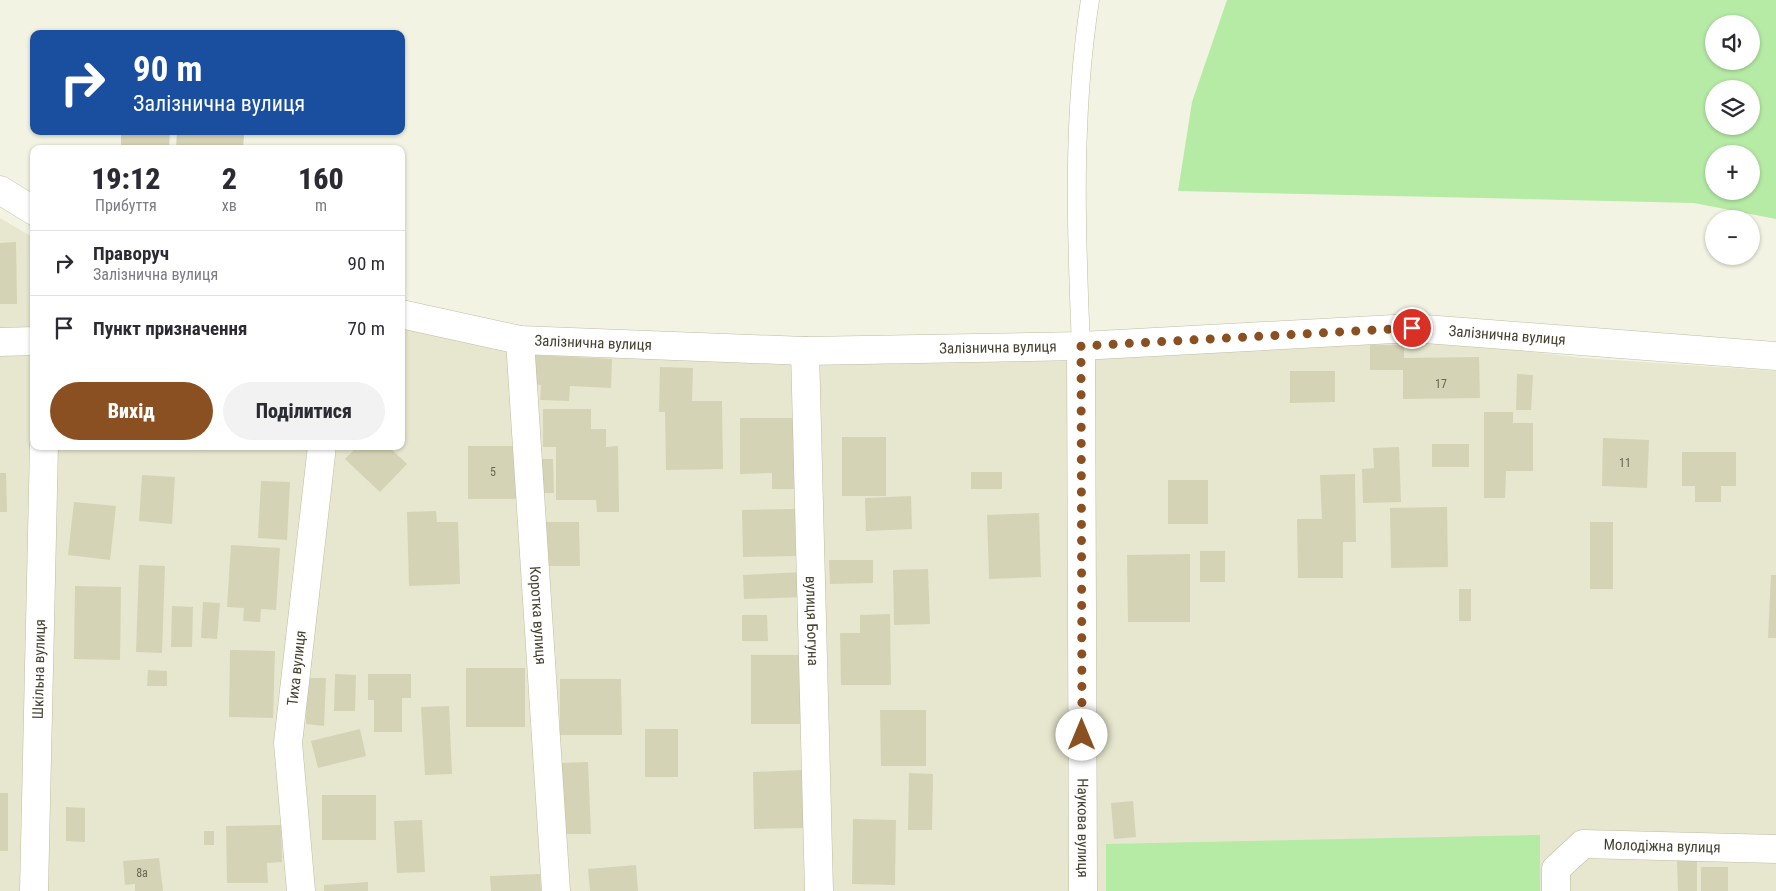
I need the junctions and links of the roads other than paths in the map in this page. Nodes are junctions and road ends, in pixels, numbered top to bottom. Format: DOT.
graph roads {
  1 [pos="1090,0"];
  2 [pos="0,190"];
  3 [pos="30,208"];
  4 [pos="405,315"];
  5 [pos="520,340"];
  6 [pos="30,341"];
  7 [pos="0,342"];
  8 [pos="1081,346"];
  9 [pos="805,350"];
  10 [pos="1776,356"];
  11 [pos="44,450"];
  12 [pos="322,450"];
  13 [pos="1776,849"];
  14 [pos="1556,880"];
  15 [pos="34,891"];
  16 [pos="302,891"];
  17 [pos="556,891"];
  18 [pos="818,891"];
  19 [pos="1083,891"];
  1 -- 8 [label="lane"];
  2 -- 3 [label="street"];
  4 -- 5 [label="street, Залізнична вулиця"];
  5 -- 9 [label="street, Залізнична вулиця"];
  5 -- 17 [label="street, Коротка вулиця"];
  6 -- 7 [label="street"];
  8 -- 9 [label="street, Залізнична вулиця"];
  8 -- 10 [label="street, Залізнична вулиця"];
  8 -- 19 [label="street, Наукова вулиця"];
  9 -- 18 [label="street, вулиця Богуна"];
  11 -- 15 [label="street, Шкільна вулиця"];
  12 -- 16 [label="street, Тиха вулиця"];
  13 -- 14 [label="street, Молодіжна вулиця"];
}
